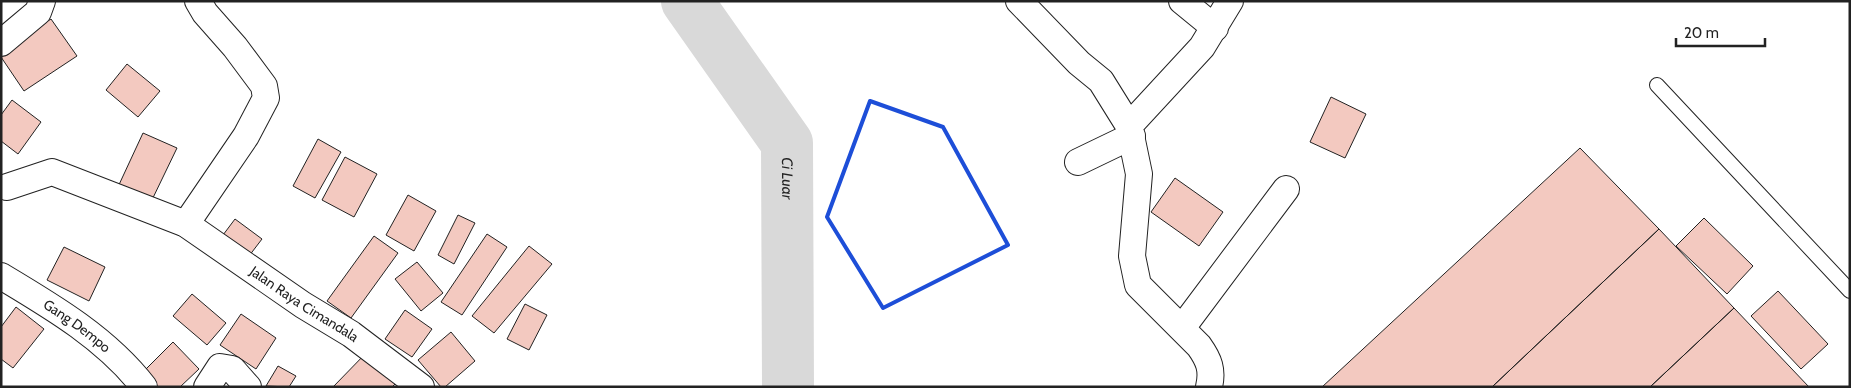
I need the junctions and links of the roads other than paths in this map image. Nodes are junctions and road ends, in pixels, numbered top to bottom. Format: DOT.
graph roads {
  1 [pos="42,1"];
  2 [pos="198,1"];
  3 [pos="1019,1"];
  4 [pos="1182,1"];
  5 [pos="1230,1"];
  6 [pos="1215,28"];
  7 [pos="1,43"];
  8 [pos="1656,85"];
  9 [pos="1131,131"];
  10 [pos="1078,162"];
  11 [pos="1286,188"];
  12 [pos="3,191"];
  13 [pos="186,224"];
  14 [pos="1,276"];
  15 [pos="1850,291"];
  16 [pos="1182,328"];
  17 [pos="144,387"];
  18 [pos="207,387"];
  19 [pos="248,387"];
  20 [pos="421,387"];
  21 [pos="1209,387"];
  1 -- 7 [label="street"];
  2 -- 13 [label="street"];
  3 -- 9 [label="street"];
  4 -- 6 [label="street"];
  5 -- 6 [label="street"];
  6 -- 9 [label="street"];
  8 -- 15 [label="lane"];
  9 -- 10 [label="street"];
  9 -- 16 [label="street"];
  11 -- 16 [label="street"];
  12 -- 13 [label="street, Jalan Raya Cimandala"];
  13 -- 20 [label="street, Jalan Raya Cimandala"];
  14 -- 17 [label="street, Gang Dempo"];
  16 -- 21 [label="street"];
  18 -- 19 [label="street"];
}
